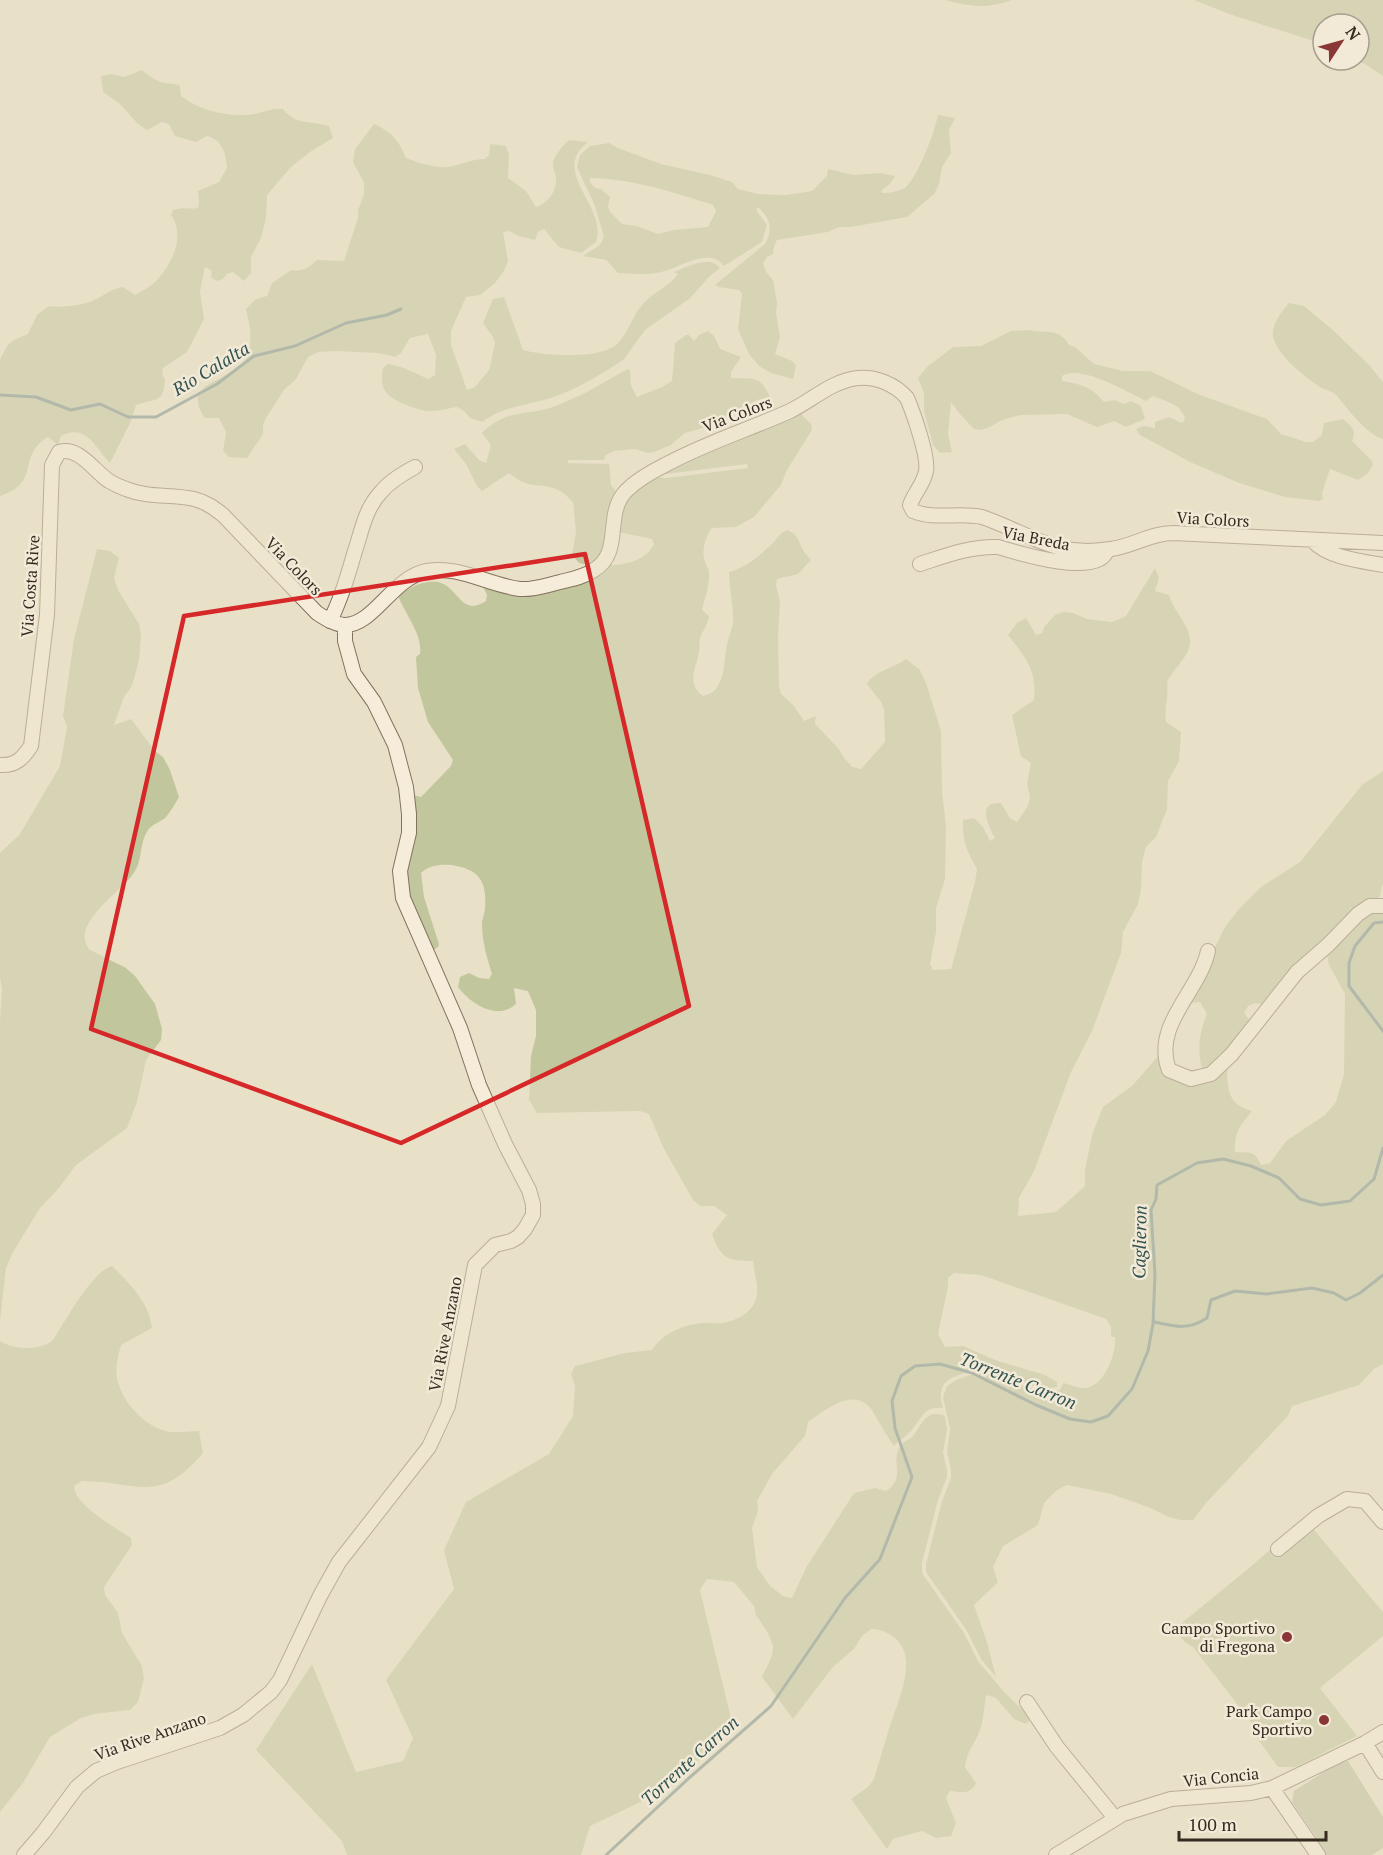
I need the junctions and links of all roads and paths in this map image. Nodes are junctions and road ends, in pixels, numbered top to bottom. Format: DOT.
graph roads {
  1 [pos="415,468"];
  2 [pos="110,481"];
  3 [pos="1313,541"];
  4 [pos="1383,543"];
  5 [pos="1107,550"];
  6 [pos="920,564"];
  7 [pos="1383,565"];
  8 [pos="330,621"];
  9 [pos="345,625"];
  10 [pos="0,765"];
  11 [pos="1383,906"];
  12 [pos="1208,951"];
  13 [pos="1383,1522"];
  14 [pos="1278,1549"];
  15 [pos="1027,1702"];
  16 [pos="1383,1732"];
  17 [pos="1365,1743"];
  18 [pos="1383,1772"];
  19 [pos="1272,1788"];
  20 [pos="1119,1816"];
  21 [pos="24,1855"];
  22 [pos="1056,1855"];
  23 [pos="1318,1855"];
  1 -- 8 [label="street"];
  2 -- 8 [label="street, Via Colors"];
  2 -- 10 [label="street, Via Costa Rive"];
  3 -- 4 [label="street, Via Colors"];
  3 -- 5 [label="street, Via Colors"];
  3 -- 7 [label="street"];
  5 -- 6 [label="street, Via Breda"];
  5 -- 9 [label="street, Via Colors"];
  8 -- 9 [label="street, Via Colors"];
  9 -- 21 [label="street, Via Rive Anzano"];
  11 -- 12 [label="street"];
  13 -- 14 [label="street"];
  15 -- 20 [label="street"];
  16 -- 17 [label="street, Via Concia"];
  17 -- 18 [label="street"];
  17 -- 19 [label="street, Via Concia"];
  19 -- 20 [label="street, Via Concia"];
  19 -- 23 [label="street"];
  20 -- 22 [label="street, Via Concia"];
}
